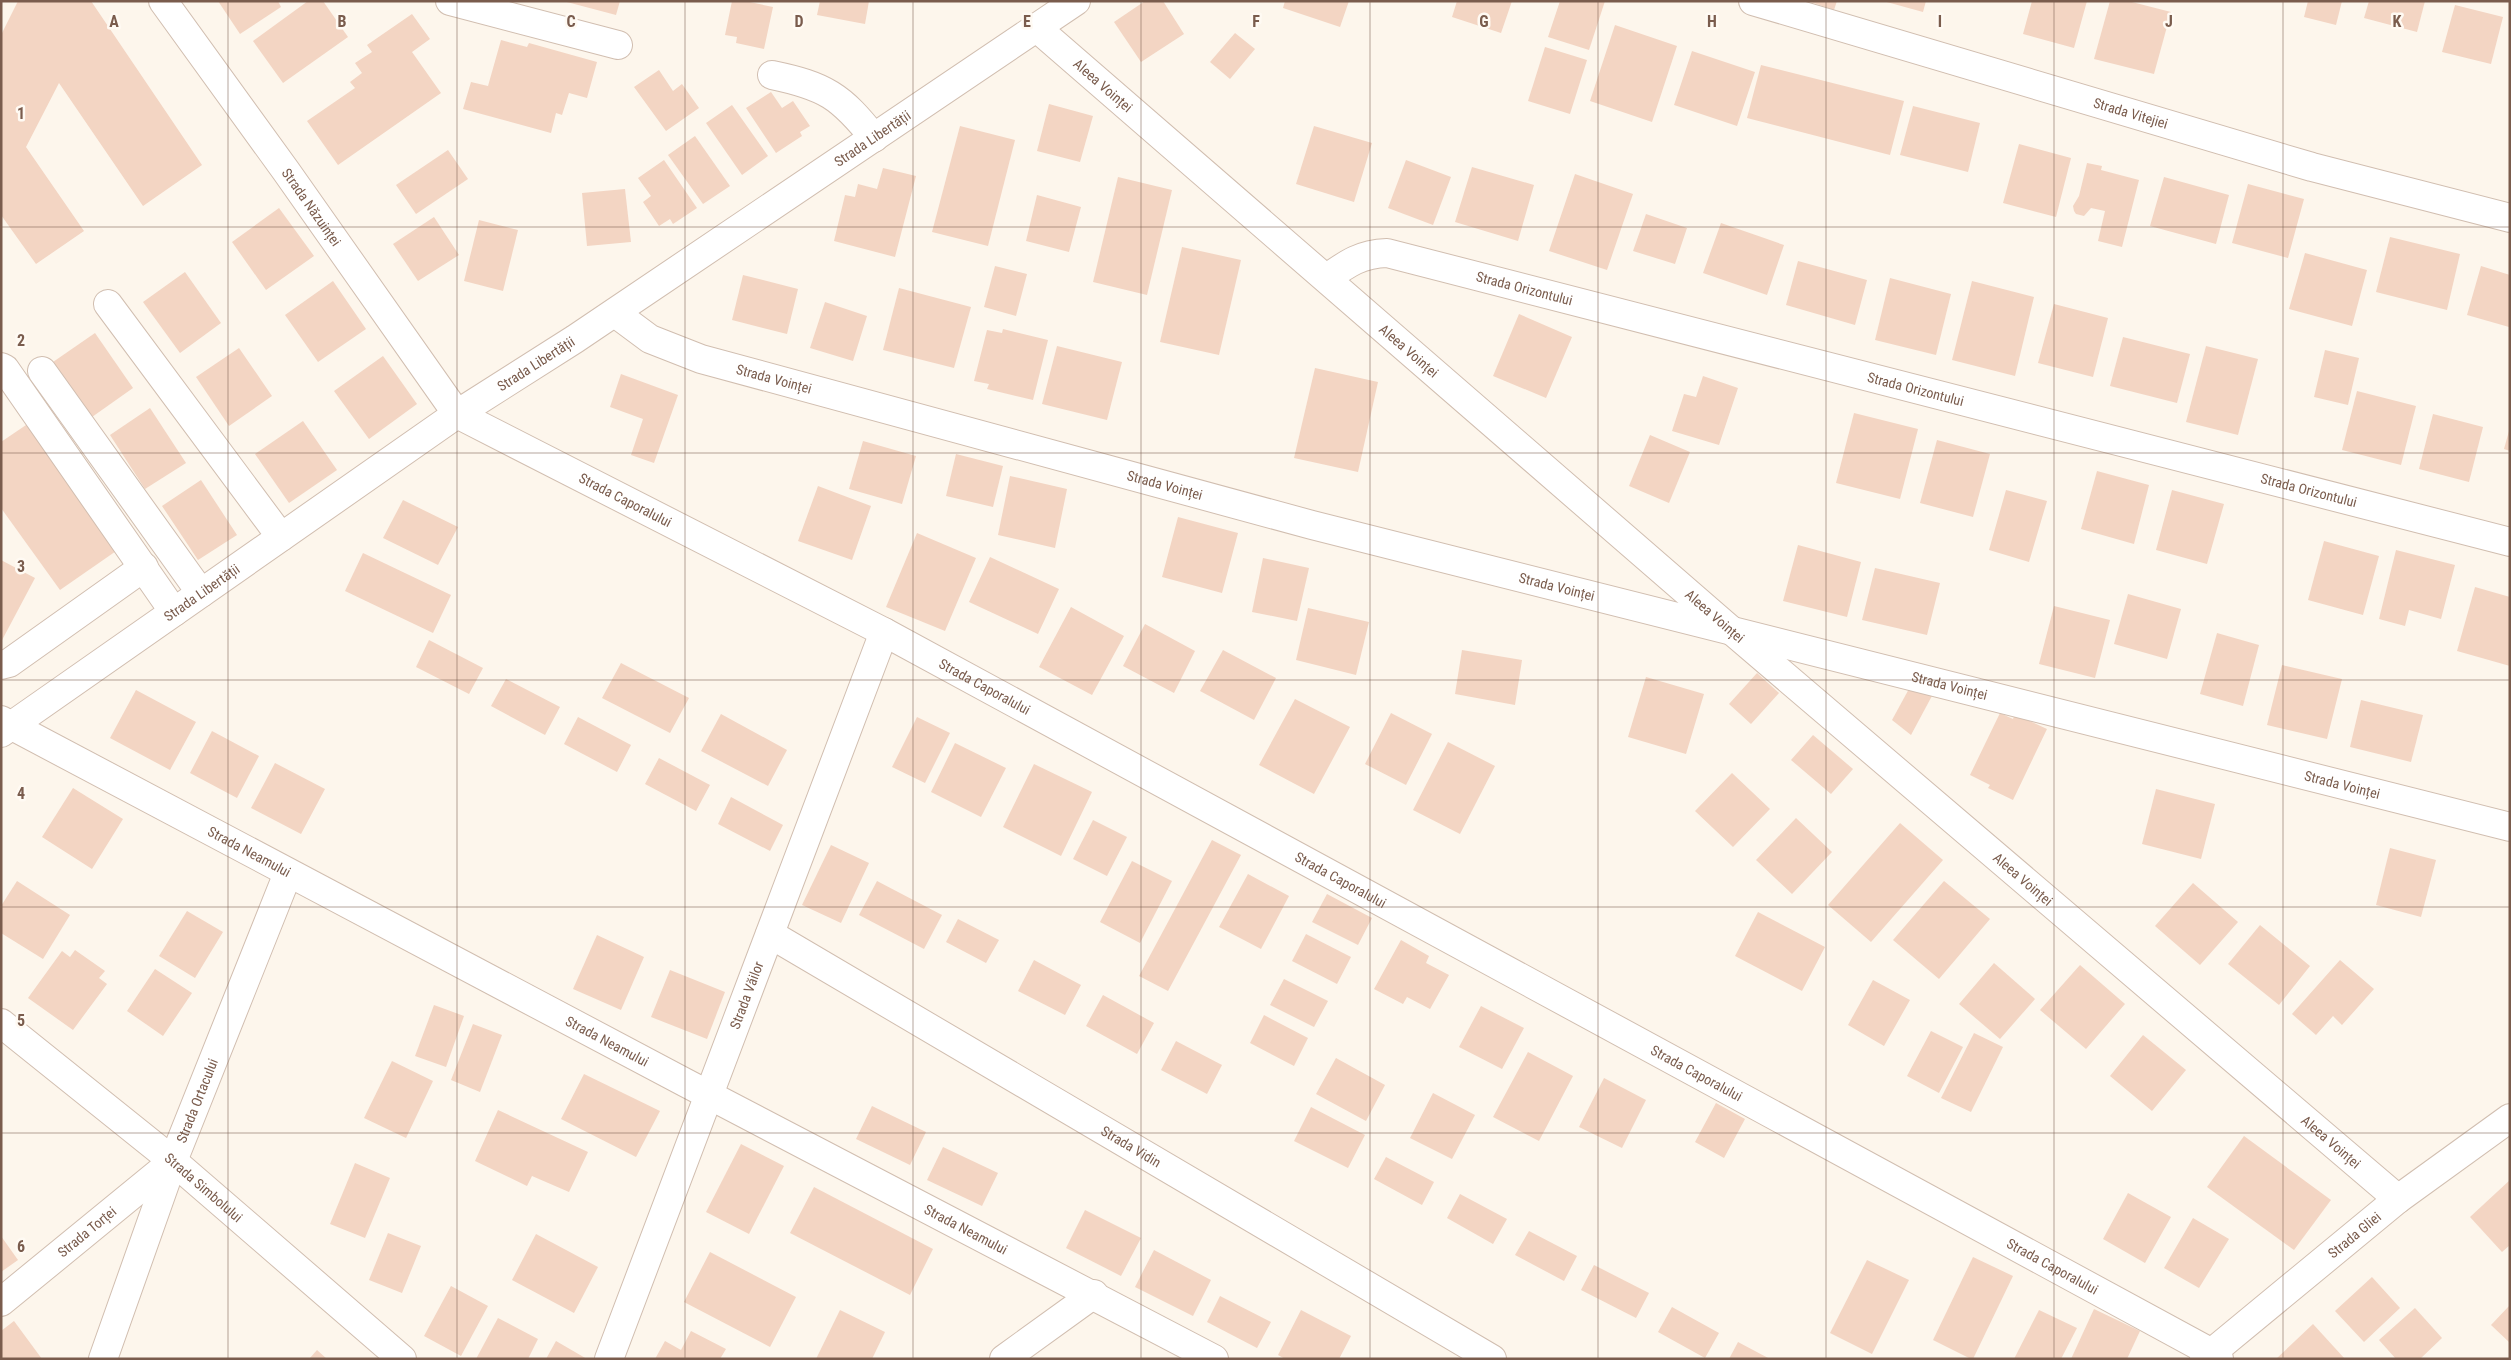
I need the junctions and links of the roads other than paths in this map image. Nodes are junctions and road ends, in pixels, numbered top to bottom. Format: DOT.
graph roads {
  1 [pos="163,1"];
  2 [pos="450,1"];
  3 [pos="1076,1"];
  4 [pos="1753,1"];
  5 [pos="1038,28"];
  6 [pos="618,45"];
  7 [pos="772,75"];
  8 [pos="874,138"];
  9 [pos="2510,218"];
  10 [pos="1327,278"];
  11 [pos="108,304"];
  12 [pos="615,313"];
  13 [pos="1,367"];
  14 [pos="42,371"];
  15 [pos="457,414"];
  16 [pos="281,537"];
  17 [pos="2510,542"];
  18 [pos="144,567"];
  19 [pos="201,593"];
  20 [pos="174,612"];
  21 [pos="884,632"];
  22 [pos="1732,632"];
  23 [pos="1,665"];
  24 [pos="5,726"];
  25 [pos="2510,827"];
  26 [pos="288,873"];
  27 [pos="770,934"];
  28 [pos="3,1027"];
  29 [pos="710,1095"];
  30 [pos="2505,1128"];
  31 [pos="173,1161"];
  32 [pos="2398,1199"];
  33 [pos="1094,1294"];
  34 [pos="1,1302"];
  35 [pos="2211,1357"];
  36 [pos="103,1359"];
  37 [pos="402,1359"];
  38 [pos="609,1359"];
  39 [pos="1004,1359"];
  40 [pos="1214,1359"];
  41 [pos="1492,1359"];
  1 -- 15 [label="street, Strada Năzuinței"];
  2 -- 6 [label="street"];
  3 -- 5 [label="street, Strada Libertății"];
  4 -- 9 [label="street, Strada Vitejiei"];
  5 -- 8 [label="street, Strada Libertății"];
  5 -- 10 [label="street, Aleea Voinței"];
  7 -- 8 [label="street"];
  8 -- 12 [label="street, Strada Libertății"];
  10 -- 17 [label="street, Strada Orizontului"];
  10 -- 22 [label="street, Aleea Voinței"];
  11 -- 16 [label="street"];
  12 -- 15 [label="street, Strada Libertății"];
  12 -- 22 [label="street, Strada Voinței"];
  13 -- 18 [label="street"];
  14 -- 19 [label="street"];
  15 -- 16 [label="street, Strada Libertății"];
  15 -- 21 [label="street, Strada Caporalului"];
  16 -- 19 [label="street, Strada Libertății"];
  18 -- 20 [label="street"];
  18 -- 23 [label="street"];
  19 -- 20 [label="street, Strada Libertății"];
  20 -- 24 [label="street, Strada Libertății"];
  21 -- 27 [label="street, Strada Văilor"];
  21 -- 35 [label="street, Strada Caporalului"];
  22 -- 25 [label="street, Strada Voinței"];
  22 -- 32 [label="street, Aleea Voinței"];
  24 -- 26 [label="street, Strada Neamului"];
  26 -- 29 [label="street, Strada Neamului"];
  26 -- 31 [label="street, Strada Ortacului"];
  27 -- 29 [label="street, Strada Văilor"];
  27 -- 41 [label="street, Strada Vidin"];
  28 -- 31 [label="street, Strada Simbolului"];
  29 -- 33 [label="street, Strada Neamului"];
  29 -- 38 [label="street, Strada Văilor"];
  30 -- 32 [label="street, Strada Gliei"];
  31 -- 34 [label="street, Strada Torței"];
  31 -- 36 [label="street, Strada Ortacului"];
  31 -- 37 [label="street, Strada Simbolului"];
  32 -- 35 [label="street, Strada Gliei"];
  33 -- 39 [label="street"];
  33 -- 40 [label="street, Strada Neamului"];
}
